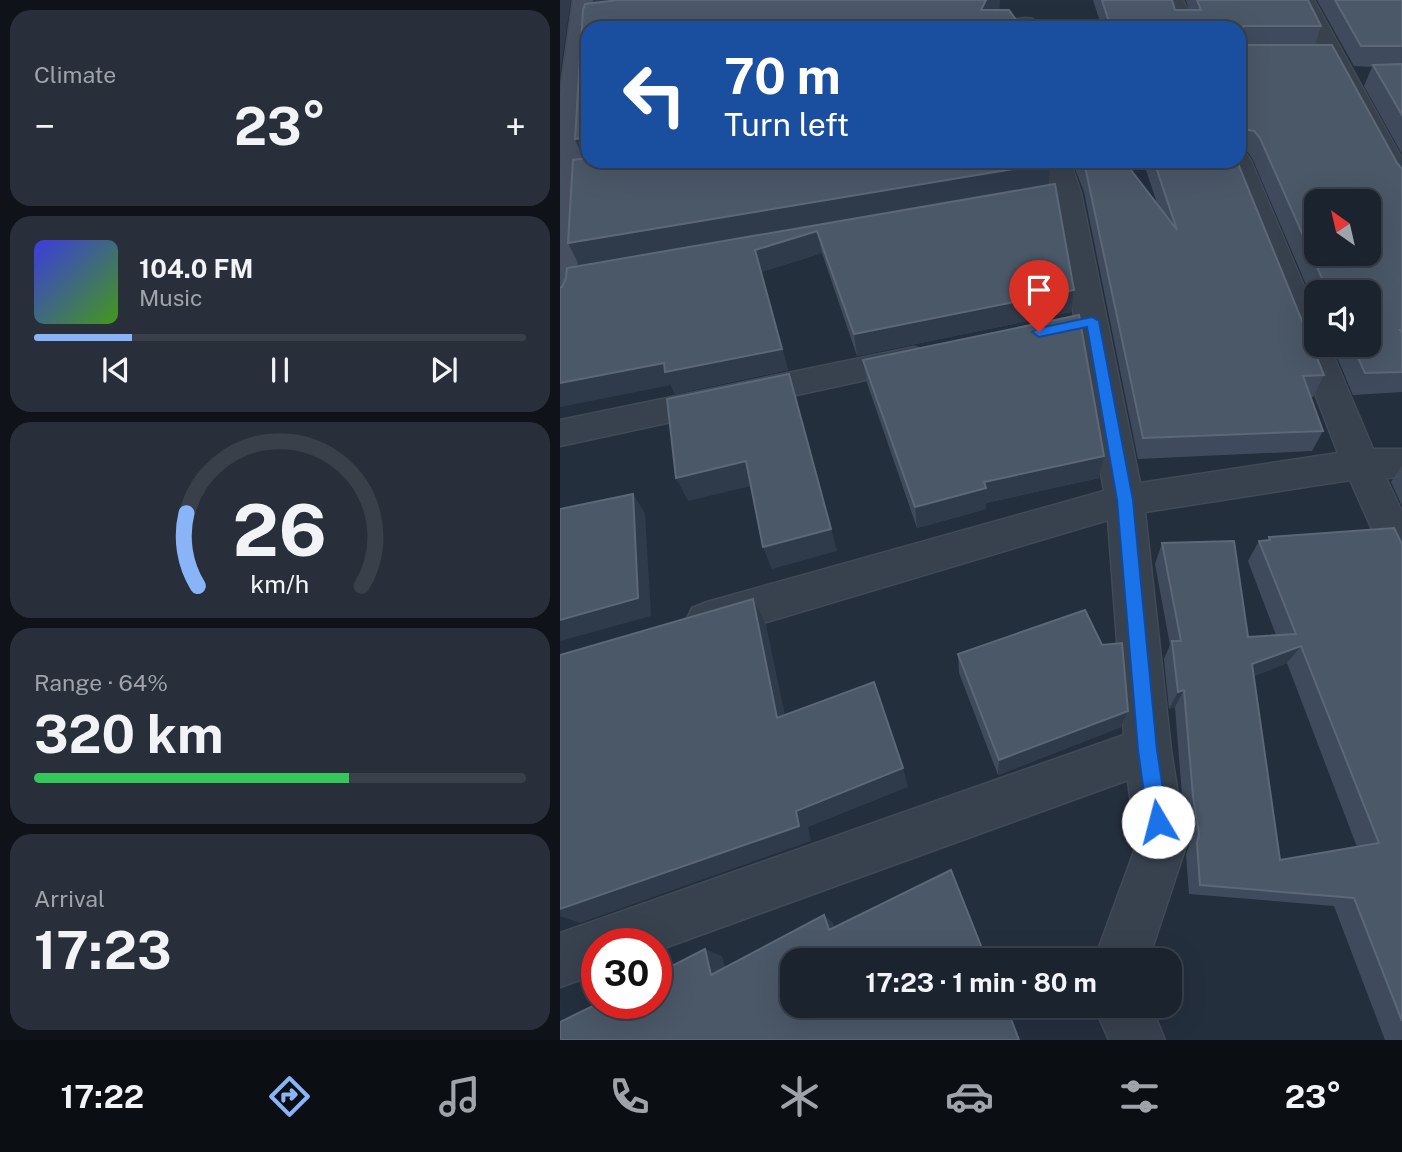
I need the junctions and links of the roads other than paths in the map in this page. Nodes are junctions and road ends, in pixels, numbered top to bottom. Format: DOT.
graph roads {
  1 [pos="1020,0"];
  2 [pos="1173,0"];
  3 [pos="1304,0"];
  4 [pos="582,8"];
  5 [pos="609,13"];
  6 [pos="1023,21"];
  7 [pos="1181,21"];
  8 [pos="581,48"];
  9 [pos="1306,56"];
  10 [pos="1347,69"];
  11 [pos="580,87"];
  12 [pos="1241,168"];
  13 [pos="593,169"];
  14 [pos="1398,170"];
  15 [pos="567,174"];
  16 [pos="1054,184"];
  17 [pos="570,285"];
  18 [pos="942,353"];
  19 [pos="560,433"];
  20 [pos="1402,463"];
  21 [pos="1361,464"];
  22 [pos="1125,500"];
  23 [pos="1402,553"];
  24 [pos="678,630"];
  25 [pos="1148,750"];
  26 [pos="648,928"];
  27 [pos="1126,948"];
  28 [pos="581,953"];
  29 [pos="560,960"];
  30 [pos="1127,1018"];
  31 [pos="1137,1040"];
  1 -- 6 [label="street"];
  2 -- 7 [label="street"];
  3 -- 10 [label="street"];
  4 -- 5 [label="street"];
  8 -- 11 [label="street"];
  9 -- 10 [label="street"];
  10 -- 14 [label="street"];
  11 -- 15 [label="street"];
  12 -- 21 [label="street"];
  13 -- 15 [label="street"];
  15 -- 17 [label="street"];
  16 -- 22 [label="street"];
  18 -- 19 [label="street"];
  20 -- 21 [label="street"];
  21 -- 22 [label="street"];
  21 -- 23 [label="street"];
  22 -- 24 [label="street"];
  22 -- 25 [label="street"];
  25 -- 26 [label="street"];
  25 -- 27 [label="street"];
  28 -- 29 [label="street"];
  30 -- 31 [label="street"];
}
